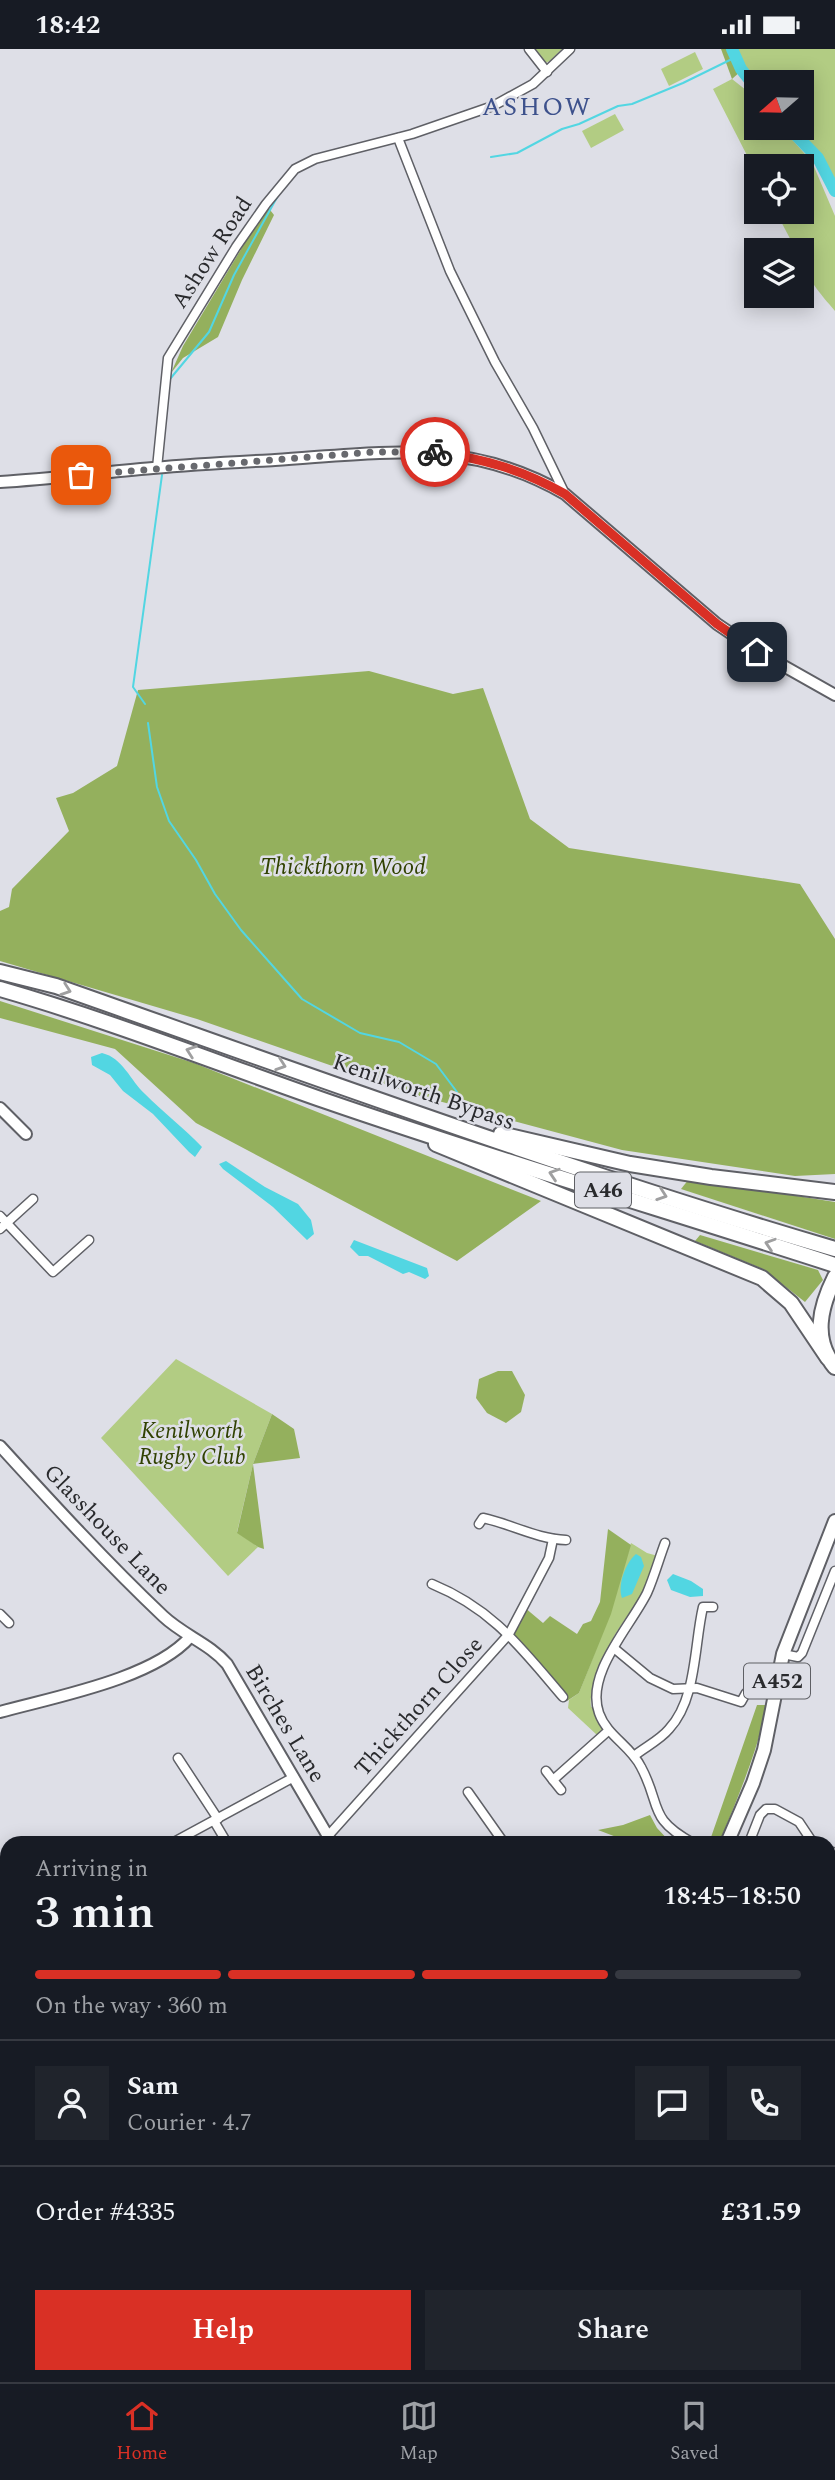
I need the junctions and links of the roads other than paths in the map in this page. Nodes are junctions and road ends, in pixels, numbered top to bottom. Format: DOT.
graph roads {
  1 [pos="529,49"];
  2 [pos="570,49"];
  3 [pos="547,72"];
  4 [pos="398,138"];
  5 [pos="156,467"];
  6 [pos="0,482"];
  7 [pos="565,494"];
  8 [pos="835,695"];
  9 [pos="0,972"];
  10 [pos="0,989"];
  11 [pos="0,1108"];
  12 [pos="412,1111"];
  13 [pos="371,1115"];
  14 [pos="26,1135"];
  15 [pos="835,1192"];
  16 [pos="33,1199"];
  17 [pos="2,1223"];
  18 [pos="89,1240"];
  19 [pos="835,1249"];
  20 [pos="835,1265"];
  21 [pos="832,1284"];
  22 [pos="832,1363"];
  23 [pos="0,1445"];
  24 [pos="481,1518"];
  25 [pos="834,1529"];
  26 [pos="553,1539"];
  27 [pos="566,1540"];
  28 [pos="665,1543"];
  29 [pos="835,1571"];
  30 [pos="432,1584"];
  31 [pos="704,1607"];
  32 [pos="0,1614"];
  33 [pos="9,1623"];
  34 [pos="509,1634"];
  35 [pos="190,1637"];
  36 [pos="615,1649"];
  37 [pos="783,1654"];
  38 [pos="688,1690"];
  39 [pos="746,1693"];
  40 [pos="563,1697"];
  41 [pos="0,1712"];
  42 [pos="608,1731"];
  43 [pos="634,1756"];
  44 [pos="178,1758"];
  45 [pos="546,1771"];
  46 [pos="294,1777"];
  47 [pos="553,1780"];
  48 [pos="561,1790"];
  49 [pos="468,1792"];
  50 [pos="216,1820"];
  51 [pos="185,1836"];
  52 [pos="224,1836"];
  53 [pos="328,1836"];
  54 [pos="333,1836"];
  55 [pos="499,1836"];
  56 [pos="682,1836"];
  57 [pos="730,1836"];
  58 [pos="752,1836"];
  59 [pos="808,1836"];
  1 -- 3 [label="street"];
  2 -- 3 [label="street, Ashow Road"];
  3 -- 4 [label="street, Ashow Road"];
  4 -- 5 [label="street, Ashow Road"];
  4 -- 7 [label="street"];
  5 -- 6 [label="main road"];
  5 -- 7 [label="main road"];
  7 -- 8 [label="main road"];
  9 -- 12 [label="highway, Kenilworth Bypass / A46, one-way"];
  13 -- 10 [label="highway, Kenilworth Bypass / A46, one-way"];
  11 -- 14 [label="main road"];
  12 -- 15 [label="highway"];
  12 -- 19 [label="highway, Kenilworth Bypass / A46, one-way"];
  20 -- 13 [label="highway, Kenilworth Bypass / A46, one-way"];
  13 -- 22 [label="highway"];
  16 -- 17 [label="street"];
  17 -- 18 [label="street"];
  21 -- 22 [label="highway"];
  23 -- 35 [label="main road, Glasshouse Lane"];
  24 -- 26 [label="street"];
  25 -- 37 [label="main road, A452"];
  26 -- 27 [label="street"];
  26 -- 34 [label="street, Thickthorn Close"];
  28 -- 36 [label="street"];
  29 -- 37 [label="street"];
  30 -- 34 [label="street, Thickthorn Close"];
  31 -- 38 [label="street"];
  32 -- 33 [label="street"];
  34 -- 40 [label="street, Thickthorn Close"];
  34 -- 54 [label="street, Thickthorn Close"];
  35 -- 41 [label="main road"];
  35 -- 46 [label="main road, Birches Lane"];
  36 -- 38 [label="street"];
  36 -- 42 [label="street"];
  37 -- 57 [label="main road, A452"];
  38 -- 39 [label="street"];
  38 -- 43 [label="street"];
  42 -- 43 [label="street"];
  42 -- 47 [label="street"];
  43 -- 56 [label="street"];
  44 -- 50 [label="street"];
  45 -- 47 [label="street"];
  46 -- 50 [label="street"];
  46 -- 53 [label="main road, Birches Lane"];
  47 -- 48 [label="street"];
  49 -- 55 [label="street"];
  50 -- 51 [label="street"];
  50 -- 52 [label="street"];
  58 -- 59 [label="street"];
}
